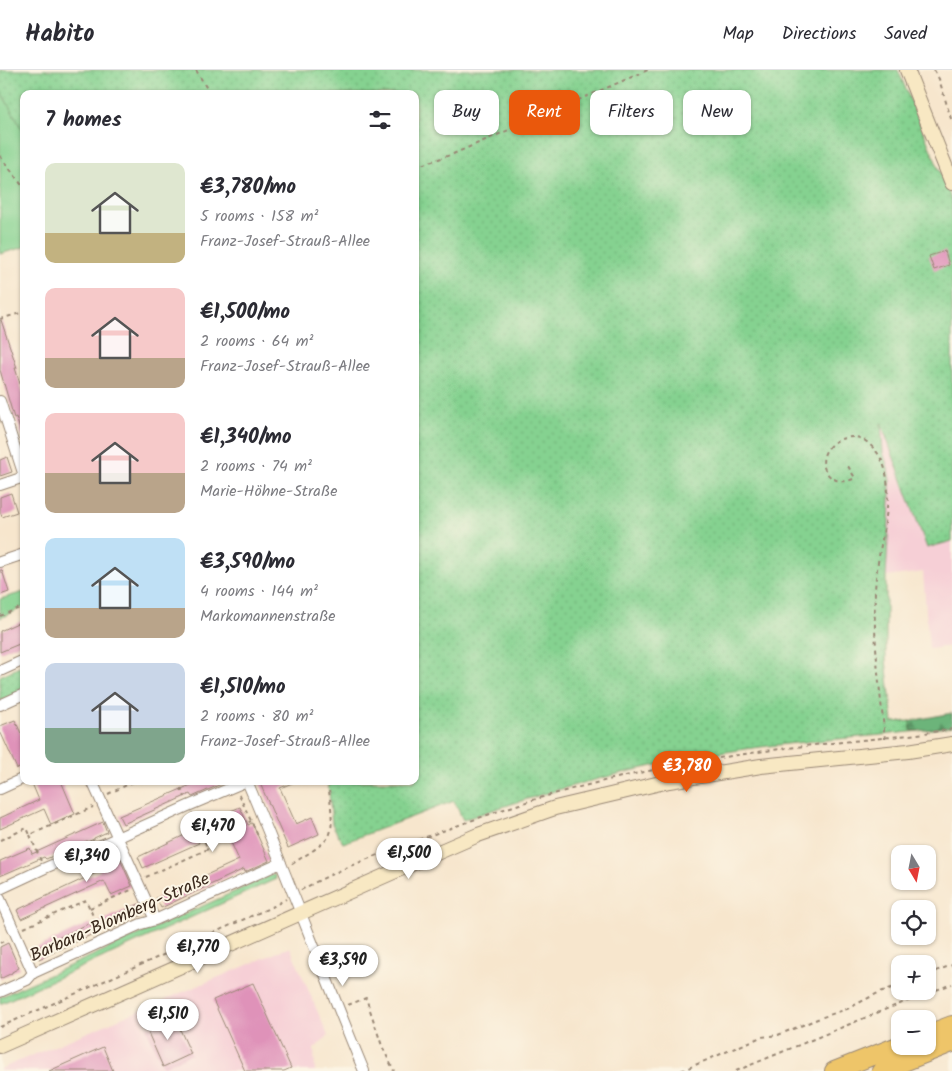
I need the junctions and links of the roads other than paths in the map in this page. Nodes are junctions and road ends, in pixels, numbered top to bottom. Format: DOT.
graph roads {
  1 [pos="907,70"];
  2 [pos="952,183"];
  3 [pos="0,404"];
  4 [pos="20,465"];
  5 [pos="20,478"];
  6 [pos="0,485"];
  7 [pos="20,555"];
  8 [pos="0,562"];
  9 [pos="20,662"];
  10 [pos="0,671"];
  11 [pos="20,696"];
  12 [pos="0,705"];
  13 [pos="952,744"];
  14 [pos="20,780"];
  15 [pos="94,785"];
  16 [pos="240,785"];
  17 [pos="249,785"];
  18 [pos="0,789"];
  19 [pos="118,838"];
  20 [pos="282,866"];
  21 [pos="0,889"];
  22 [pos="0,899"];
  23 [pos="300,913"];
  24 [pos="155,920"];
  25 [pos="33,973"];
  26 [pos="0,992"];
  27 [pos="952,1025"];
  28 [pos="936,1031"];
  29 [pos="952,1043"];
  30 [pos="0,1046"];
  31 [pos="891,1049"];
  32 [pos="364,1071"];
  33 [pos="834,1071"];
  34 [pos="881,1071"];
  1 -- 2 [label="street"];
  3 -- 4 [label="street"];
  5 -- 6 [label="street"];
  7 -- 8 [label="street"];
  9 -- 10 [label="street"];
  11 -- 12 [label="street"];
  13 -- 23 [label="street"];
  14 -- 18 [label="street"];
  15 -- 19 [label="street"];
  16 -- 19 [label="street"];
  17 -- 20 [label="street"];
  19 -- 21 [label="street"];
  19 -- 24 [label="street"];
  20 -- 23 [label="street"];
  20 -- 24 [label="street, Barbara-Blomberg-Straße"];
  22 -- 25 [label="street"];
  23 -- 30 [label="street"];
  23 -- 32 [label="street"];
  24 -- 25 [label="street, Barbara-Blomberg-Straße"];
  25 -- 26 [label="street, Barbara-Blomberg-Straße"];
  27 -- 28 [label="highway"];
  29 -- 34 [label="highway"];
  31 -- 33 [label="highway"];
}
